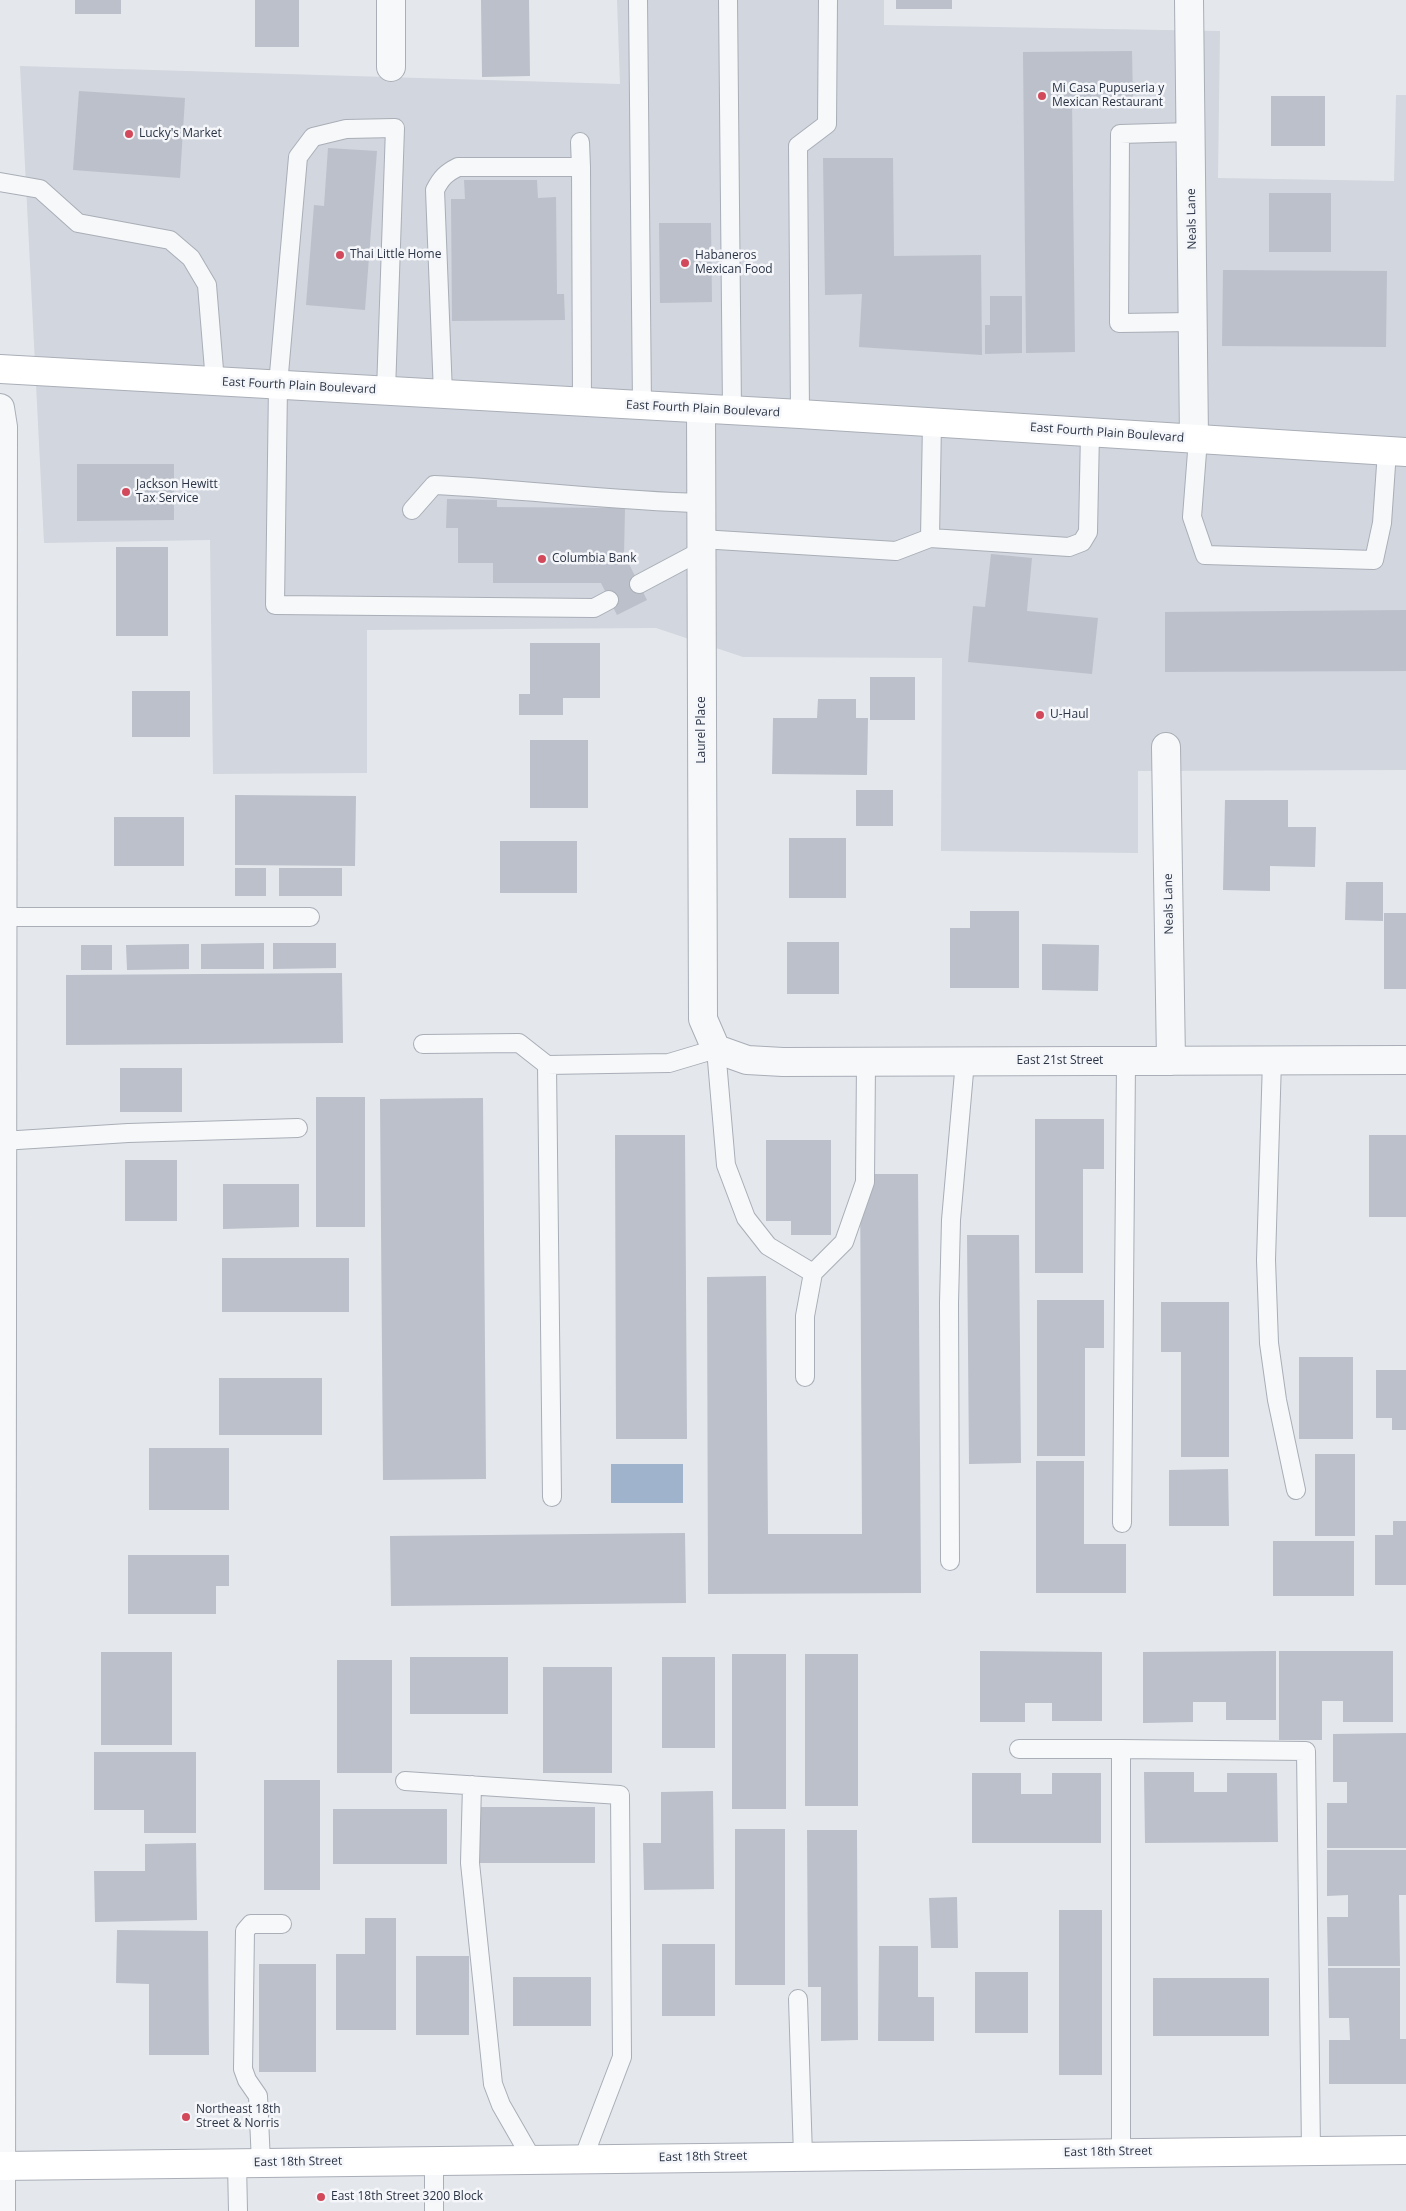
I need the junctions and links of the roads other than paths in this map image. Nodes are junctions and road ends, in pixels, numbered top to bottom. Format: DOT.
graph roads {
  1 [pos="391,0"];
  2 [pos="638,0"];
  3 [pos="728,0"];
  4 [pos="828,0"];
  5 [pos="1189,0"];
  6 [pos="391,67"];
  7 [pos="1191,132"];
  8 [pos="580,142"];
  9 [pos="581,167"];
  10 [pos="0,182"];
  11 [pos="1193,322"];
  12 [pos="0,369"];
  13 [pos="215,382"];
  14 [pos="278,385"];
  15 [pos="386,391"];
  16 [pos="442,394"];
  17 [pos="582,402"];
  18 [pos="642,406"];
  19 [pos="0,408"];
  20 [pos="701,409"];
  21 [pos="732,410"];
  22 [pos="800,414"];
  23 [pos="932,422"];
  24 [pos="1090,432"];
  25 [pos="1196,439"];
  26 [pos="1396,452"];
  27 [pos="701,503"];
  28 [pos="412,510"];
  29 [pos="930,538"];
  30 [pos="701,544"];
  31 [pos="639,584"];
  32 [pos="609,600"];
  33 [pos="1,711"];
  34 [pos="1166,747"];
  35 [pos="2,917"];
  36 [pos="310,917"];
  37 [pos="423,1044"];
  38 [pos="716,1049"];
  39 [pos="1272,1060"];
  40 [pos="1406,1060"];
  41 [pos="966,1061"];
  42 [pos="1126,1061"];
  43 [pos="1171,1061"];
  44 [pos="866,1062"];
  45 [pos="547,1064"];
  46 [pos="1,1093"];
  47 [pos="298,1128"];
  48 [pos="2,1142"];
  49 [pos="813,1273"];
  50 [pos="805,1377"];
  51 [pos="1296,1490"];
  52 [pos="552,1497"];
  53 [pos="1122,1523"];
  54 [pos="950,1561"];
  55 [pos="1019,1749"];
  56 [pos="1121,1749"];
  57 [pos="405,1781"];
  58 [pos="472,1785"];
  59 [pos="282,1924"];
  60 [pos="798,1999"];
  61 [pos="1406,2150"];
  62 [pos="1311,2151"];
  63 [pos="1121,2152"];
  64 [pos="803,2156"];
  65 [pos="532,2159"];
  66 [pos="583,2159"];
  67 [pos="434,2161"];
  68 [pos="249,2163"];
  69 [pos="0,2166"];
  70 [pos="1,2211"];
  71 [pos="238,2211"];
  72 [pos="434,2211"];
  1 -- 6 [label="street"];
  2 -- 18 [label="lane"];
  3 -- 21 [label="lane"];
  4 -- 22 [label="lane"];
  5 -- 7 [label="street, Neals Lane"];
  7 -- 11 [label="street, Neals Lane"];
  7 -- 11 [label="lane"];
  8 -- 9 [label="lane"];
  9 -- 16 [label="lane"];
  9 -- 17 [label="lane"];
  10 -- 13 [label="lane"];
  11 -- 25 [label="street, Neals Lane"];
  12 -- 13 [label="main road, East Fourth Plain Boulevard"];
  13 -- 14 [label="main road, East Fourth Plain Boulevard"];
  14 -- 15 [label="main road, East Fourth Plain Boulevard"];
  14 -- 15 [label="lane"];
  14 -- 32 [label="lane"];
  15 -- 16 [label="main road, East Fourth Plain Boulevard"];
  16 -- 17 [label="main road, East Fourth Plain Boulevard"];
  17 -- 18 [label="main road, East Fourth Plain Boulevard"];
  18 -- 20 [label="main road, East Fourth Plain Boulevard"];
  19 -- 33 [label="street"];
  20 -- 21 [label="main road, East Fourth Plain Boulevard"];
  20 -- 27 [label="street, Laurel Place"];
  21 -- 22 [label="main road, East Fourth Plain Boulevard"];
  22 -- 23 [label="main road, East Fourth Plain Boulevard"];
  23 -- 24 [label="main road, East Fourth Plain Boulevard"];
  23 -- 29 [label="lane"];
  24 -- 25 [label="main road, East Fourth Plain Boulevard"];
  24 -- 29 [label="lane"];
  25 -- 26 [label="main road, East Fourth Plain Boulevard"];
  25 -- 26 [label="lane"];
  27 -- 28 [label="lane"];
  27 -- 30 [label="street, Laurel Place"];
  29 -- 30 [label="lane"];
  30 -- 31 [label="lane"];
  30 -- 38 [label="street, Laurel Place"];
  33 -- 35 [label="street"];
  34 -- 43 [label="street, Neals Lane"];
  35 -- 36 [label="lane"];
  35 -- 46 [label="street"];
  37 -- 45 [label="lane"];
  38 -- 44 [label="street, East 21st Street"];
  38 -- 45 [label="lane"];
  38 -- 49 [label="lane"];
  39 -- 40 [label="street, East 21st Street"];
  39 -- 43 [label="street, East 21st Street"];
  39 -- 51 [label="lane"];
  41 -- 42 [label="street, East 21st Street"];
  41 -- 44 [label="street, East 21st Street"];
  41 -- 54 [label="lane"];
  42 -- 43 [label="street, East 21st Street"];
  42 -- 53 [label="lane"];
  44 -- 49 [label="lane"];
  45 -- 52 [label="lane"];
  46 -- 48 [label="street"];
  47 -- 48 [label="lane"];
  48 -- 69 [label="street"];
  49 -- 50 [label="lane"];
  55 -- 56 [label="lane"];
  56 -- 62 [label="lane"];
  56 -- 63 [label="lane"];
  57 -- 58 [label="lane"];
  58 -- 65 [label="lane"];
  58 -- 66 [label="lane"];
  59 -- 68 [label="lane"];
  60 -- 64 [label="lane"];
  61 -- 62 [label="main road, East 18th Street"];
  62 -- 63 [label="main road, East 18th Street"];
  63 -- 64 [label="main road, East 18th Street"];
  64 -- 66 [label="main road, East 18th Street"];
  65 -- 66 [label="main road, East 18th Street"];
  65 -- 67 [label="main road, East 18th Street"];
  67 -- 68 [label="main road, East 18th Street"];
  67 -- 72 [label="lane"];
  68 -- 69 [label="main road, East 18th Street"];
  68 -- 71 [label="lane"];
  69 -- 70 [label="street"];
}
